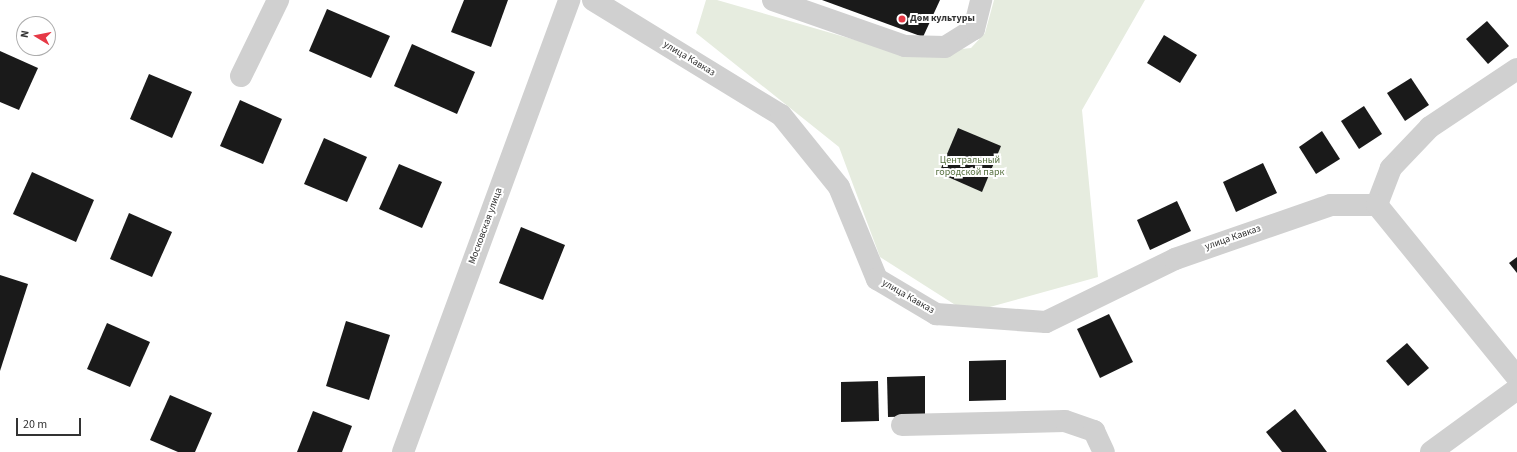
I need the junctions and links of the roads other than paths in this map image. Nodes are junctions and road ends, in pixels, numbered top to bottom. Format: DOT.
graph roads {
  1 [pos="278,0"];
  2 [pos="570,0"];
  3 [pos="593,0"];
  4 [pos="773,0"];
  5 [pos="982,0"];
  6 [pos="1517,69"];
  7 [pos="241,76"];
  8 [pos="1377,205"];
  9 [pos="1517,377"];
  10 [pos="1517,390"];
  11 [pos="902,425"];
  12 [pos="403,452"];
  13 [pos="1104,452"];
  14 [pos="1431,452"];
  1 -- 7 [label="street"];
  2 -- 12 [label="street, Московская улица"];
  3 -- 8 [label="street, улица Кавказ"];
  4 -- 5 [label="street"];
  6 -- 8 [label="street"];
  8 -- 9 [label="street"];
  10 -- 14 [label="street"];
  11 -- 13 [label="street"];
}
